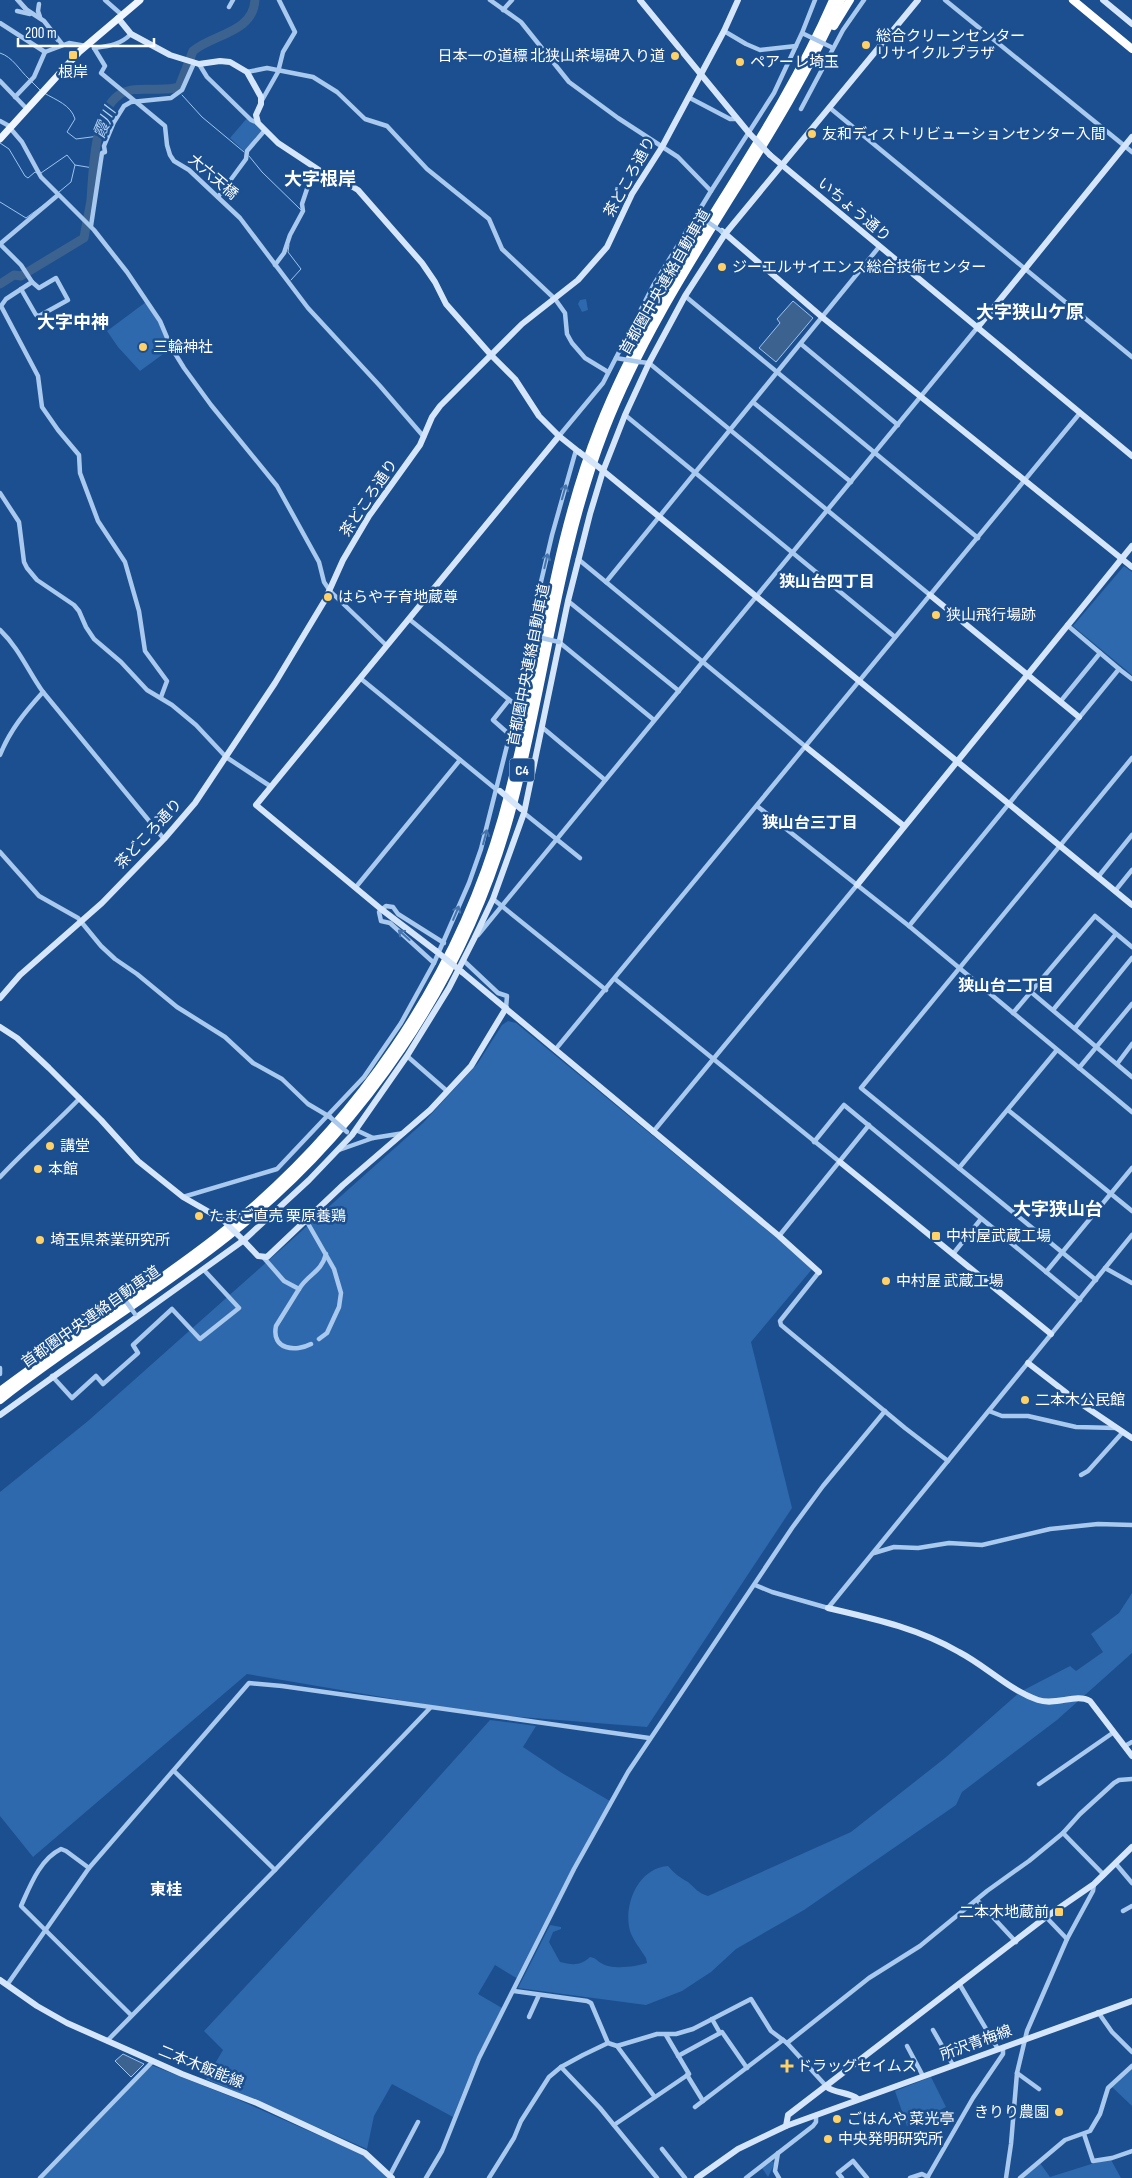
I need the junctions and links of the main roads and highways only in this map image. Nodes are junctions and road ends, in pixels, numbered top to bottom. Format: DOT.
graph roads {
  1 [pos="832,0"];
  2 [pos="841,0"];
  3 [pos="850,0"];
  4 [pos="1073,0"];
  5 [pos="1079,0"];
  6 [pos="137,1"];
  7 [pos="1132,43"];
  8 [pos="1132,49"];
  9 [pos="798,86"];
  10 [pos="0,139"];
  11 [pos="0,1391"];
  12 [pos="0,1400"];
  1 -- 11 [label="highway, 首都圏中央連絡自動車道 / C4"];
  2 -- 9 [label="highway, 首都圏中央連絡自動車道 / C4"];
  3 -- 9 [label="highway"];
  4 -- 8 [label="highway"];
  5 -- 7 [label="highway"];
  6 -- 10 [label="main road"];
  9 -- 12 [label="highway, 首都圏中央連絡自動車道 / C4"];
}
